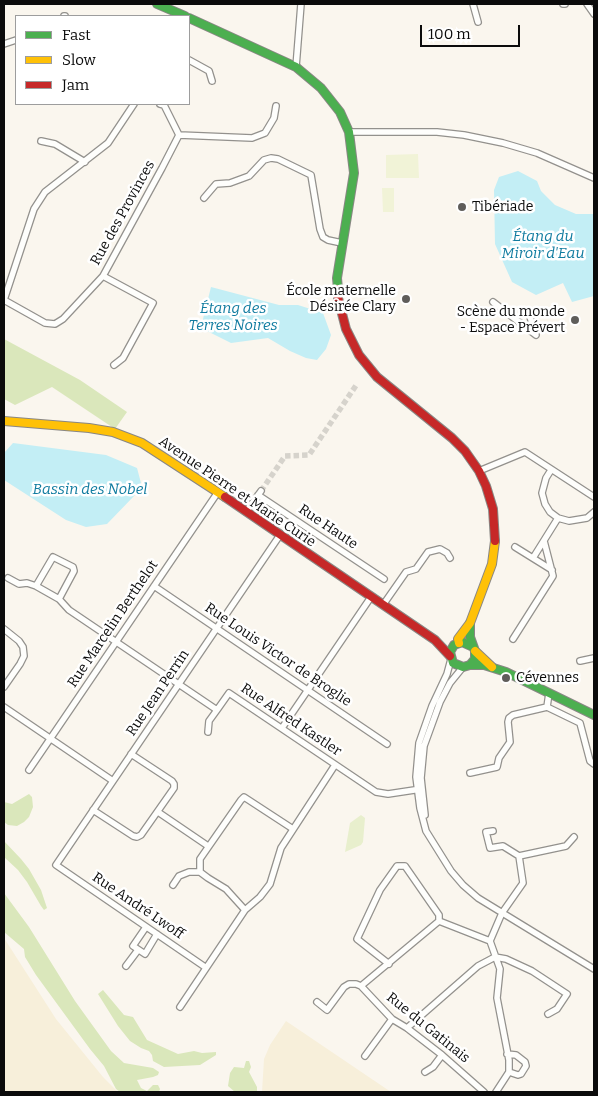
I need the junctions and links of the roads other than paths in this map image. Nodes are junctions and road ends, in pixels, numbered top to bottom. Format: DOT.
graph roads {
  1 [pos="157,4"];
  2 [pos="301,4"];
  3 [pos="472,4"];
  4 [pos="587,4"];
  5 [pos="594,14"];
  6 [pos="182,15"];
  7 [pos="190,18"];
  8 [pos="478,22"];
  9 [pos="190,61"];
  10 [pos="296,67"];
  11 [pos="212,80"];
  12 [pos="162,105"];
  13 [pos="133,106"];
  14 [pos="276,106"];
  15 [pos="349,132"];
  16 [pos="179,135"];
  17 [pos="41,141"];
  18 [pos="85,162"];
  19 [pos="594,178"];
  20 [pos="204,198"];
  21 [pos="342,243"];
  22 [pos="103,276"];
  23 [pos="4,300"];
  24 [pos="493,302"];
  25 [pos="528,311"];
  26 [pos="114,365"];
  27 [pos="4,421"];
  28 [pos="552,470"];
  29 [pos="479,471"];
  30 [pos="218,492"];
  31 [pos="594,497"];
  32 [pos="246,512"];
  33 [pos="594,512"];
  34 [pos="558,518"];
  35 [pos="280,535"];
  36 [pos="544,540"];
  37 [pos="515,547"];
  38 [pos="450,558"];
  39 [pos="533,558"];
  40 [pos="552,572"];
  41 [pos="8,578"];
  42 [pos="384,579"];
  43 [pos="36,586"];
  44 [pos="154,586"];
  45 [pos="371,597"];
  46 [pos="59,599"];
  47 [pos="383,606"];
  48 [pos="470,623"];
  49 [pos="217,628"];
  50 [pos="4,629"];
  51 [pos="512,639"];
  52 [pos="435,640"];
  53 [pos="116,642"];
  54 [pos="458,643"];
  55 [pos="474,649"];
  56 [pos="450,658"];
  57 [pos="594,658"];
  58 [pos="580,661"];
  59 [pos="467,666"];
  60 [pos="492,667"];
  61 [pos="179,684"];
  62 [pos="4,687"];
  63 [pos="308,690"];
  64 [pos="549,693"];
  65 [pos="4,707"];
  66 [pos="547,707"];
  67 [pos="217,710"];
  68 [pos="594,715"];
  69 [pos="282,728"];
  70 [pos="208,732"];
  71 [pos="51,739"];
  72 [pos="387,744"];
  73 [pos="131,754"];
  74 [pos="594,764"];
  75 [pos="335,765"];
  76 [pos="29,770"];
  77 [pos="470,773"];
  78 [pos="113,781"];
  79 [pos="419,789"];
  80 [pos="93,810"];
  81 [pos="158,812"];
  82 [pos="293,829"];
  83 [pos="493,830"];
  84 [pos="574,838"];
  85 [pos="208,846"];
  86 [pos="519,856"];
  87 [pos="56,865"];
  88 [pos="200,872"];
  89 [pos="173,885"];
  90 [pos="245,910"];
  91 [pos="502,913"];
  92 [pos="439,921"];
  93 [pos="146,926"];
  94 [pos="157,934"];
  95 [pos="490,941"];
  96 [pos="138,950"];
  97 [pos="495,957"];
  98 [pos="389,964"];
  99 [pos="126,966"];
  100 [pos="205,967"];
  101 [pos="594,969"];
  102 [pos="361,986"];
  103 [pos="316,1002"];
  104 [pos="180,1007"];
  105 [pos="548,1014"];
  106 [pos="392,1019"];
  107 [pos="407,1028"];
  108 [pos="507,1054"];
  109 [pos="442,1055"];
  110 [pos="365,1056"];
  111 [pos="425,1072"];
  112 [pos="509,1072"];
  113 [pos="484,1092"];
  114 [pos="496,1092"];
  1 -- 6 [label="street"];
  2 -- 10 [label="street"];
  3 -- 8 [label="street"];
  4 -- 5 [label="street"];
  7 -- 10 [label="street"];
  9 -- 11 [label="street"];
  10 -- 15 [label="street"];
  12 -- 16 [label="street"];
  13 -- 18 [label="street, Rue des Provinces"];
  14 -- 16 [label="street"];
  15 -- 19 [label="street"];
  15 -- 21 [label="street"];
  16 -- 22 [label="street, Rue des Provinces"];
  17 -- 18 [label="street"];
  18 -- 23 [label="street, Rue des Provinces"];
  20 -- 21 [label="street"];
  21 -- 29 [label="street"];
  22 -- 23 [label="street, Rue des Provinces"];
  22 -- 26 [label="street"];
  24 -- 25 [label="street"];
  27 -- 30 [label="street, Avenue Pierre et Marie Curie"];
  28 -- 29 [label="street"];
  28 -- 31 [label="street"];
  28 -- 34 [label="street"];
  29 -- 48 [label="street"];
  30 -- 32 [label="street, Avenue Pierre et Marie Curie"];
  30 -- 44 [label="street, Rue Marcelin Berthelot"];
  32 -- 35 [label="street, Avenue Pierre et Marie Curie"];
  32 -- 42 [label="street, Rue Haute"];
  33 -- 34 [label="street"];
  34 -- 36 [label="street"];
  35 -- 45 [label="street, Avenue Pierre et Marie Curie"];
  35 -- 49 [label="street, Rue Jean Perrin"];
  36 -- 39 [label="street"];
  36 -- 40 [label="street"];
  37 -- 39 [label="street"];
  38 -- 47 [label="street"];
  39 -- 40 [label="street"];
  40 -- 51 [label="street"];
  41 -- 43 [label="street"];
  43 -- 46 [label="street"];
  43 -- 46 [label="street"];
  44 -- 49 [label="street, Rue Louis Victor de Broglie"];
  44 -- 53 [label="street, Rue Marcelin Berthelot"];
  45 -- 47 [label="street, Avenue Pierre et Marie Curie"];
  45 -- 63 [label="street"];
  46 -- 53 [label="street"];
  47 -- 52 [label="street, Avenue Pierre et Marie Curie"];
  48 -- 54 [label="street"];
  48 -- 55 [label="street"];
  49 -- 61 [label="street, Rue Jean Perrin"];
  49 -- 63 [label="street, Rue Louis Victor de Broglie"];
  50 -- 62 [label="street"];
  52 -- 54 [label="street, Avenue Pierre et Marie Curie"];
  52 -- 56 [label="street, Avenue Pierre et Marie Curie"];
  53 -- 61 [label="street"];
  53 -- 71 [label="street, Rue Marcelin Berthelot"];
  54 -- 55 [label="street"];
  54 -- 56 [label="street"];
  55 -- 59 [label="street"];
  55 -- 60 [label="street"];
  56 -- 59 [label="street"];
  56 -- 79 [label="street"];
  57 -- 58 [label="street"];
  59 -- 60 [label="street"];
  59 -- 79 [label="street"];
  60 -- 64 [label="street"];
  61 -- 67 [label="street"];
  61 -- 73 [label="street, Rue Jean Perrin"];
  63 -- 69 [label="street"];
  63 -- 72 [label="street, Rue Louis Victor de Broglie"];
  64 -- 66 [label="street"];
  64 -- 68 [label="street"];
  65 -- 71 [label="street"];
  66 -- 74 [label="street"];
  66 -- 77 [label="street"];
  67 -- 69 [label="street, Rue Alfred Kastler"];
  67 -- 70 [label="street"];
  69 -- 75 [label="street, Rue Alfred Kastler"];
  71 -- 76 [label="street, Rue Marcelin Berthelot"];
  71 -- 78 [label="street"];
  73 -- 78 [label="street, Rue Jean Perrin"];
  73 -- 81 [label="street"];
  75 -- 79 [label="street, Rue Alfred Kastler"];
  75 -- 82 [label="street"];
  78 -- 80 [label="street, Rue Jean Perrin"];
  79 -- 91 [label="street"];
  80 -- 81 [label="street"];
  80 -- 87 [label="street, Rue Jean Perrin"];
  81 -- 85 [label="street"];
  82 -- 85 [label="street"];
  82 -- 90 [label="street"];
  83 -- 86 [label="street"];
  84 -- 86 [label="street"];
  85 -- 88 [label="street"];
  86 -- 91 [label="street"];
  87 -- 93 [label="street, Rue André Lwoff"];
  88 -- 89 [label="street"];
  88 -- 90 [label="street"];
  90 -- 100 [label="street"];
  91 -- 95 [label="street"];
  91 -- 101 [label="street"];
  92 -- 95 [label="street"];
  92 -- 98 [label="street"];
  92 -- 98 [label="street"];
  93 -- 94 [label="street, Rue André Lwoff"];
  93 -- 96 [label="street"];
  94 -- 96 [label="street"];
  94 -- 100 [label="street, Rue André Lwoff"];
  95 -- 97 [label="street"];
  96 -- 99 [label="street"];
  97 -- 105 [label="street"];
  97 -- 107 [label="street"];
  97 -- 108 [label="street"];
  98 -- 102 [label="street"];
  100 -- 104 [label="street"];
  102 -- 103 [label="street"];
  102 -- 106 [label="street, Rue du Gatinais"];
  106 -- 107 [label="street, Rue du Gatinais"];
  106 -- 110 [label="street"];
  107 -- 109 [label="street, Rue du Gatinais"];
  108 -- 112 [label="street"];
  108 -- 112 [label="street"];
  109 -- 111 [label="street"];
  109 -- 113 [label="street, Rue du Gatinais"];
  112 -- 114 [label="street"];
}
